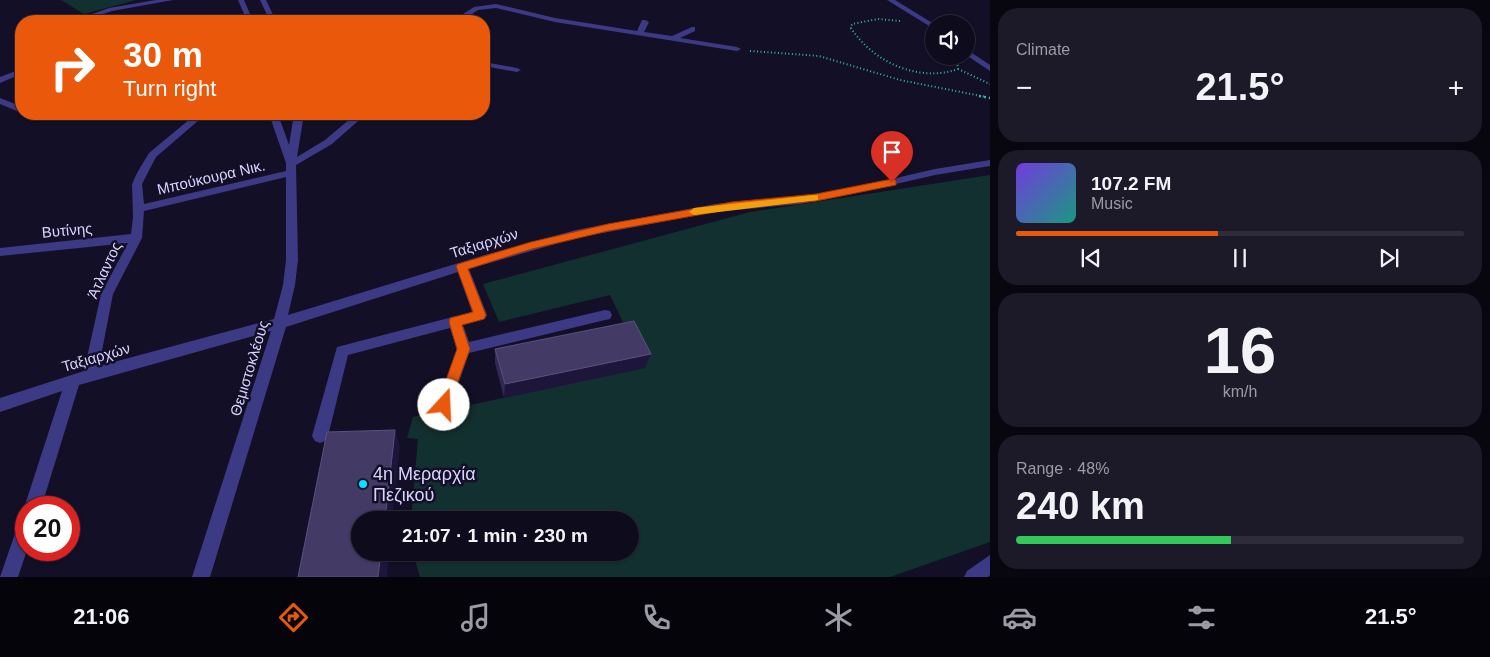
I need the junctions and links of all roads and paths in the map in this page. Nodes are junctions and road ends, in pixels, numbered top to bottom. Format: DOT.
graph roads {
  1 [pos="170,0"];
  2 [pos="241,0"];
  3 [pos="263,0"];
  4 [pos="515,0"];
  5 [pos="894,0"];
  6 [pos="505,8"];
  7 [pos="566,12"];
  8 [pos="94,15"];
  9 [pos="247,15"];
  10 [pos="269,15"];
  11 [pos="465,15"];
  12 [pos="547,18"];
  13 [pos="925,20"];
  14 [pos="645,22"];
  15 [pos="902,22"];
  16 [pos="692,29"];
  17 [pos="640,33"];
  18 [pos="674,38"];
  19 [pos="736,49"];
  20 [pos="975,58"];
  21 [pos="490,65"];
  22 [pos="958,65"];
  23 [pos="958,69"];
  24 [pos="990,69"];
  25 [pos="517,70"];
  26 [pos="15,74"];
  27 [pos="0,80"];
  28 [pos="990,84"];
  29 [pos="990,98"];
  30 [pos="0,101"];
  31 [pos="15,107"];
  32 [pos="193,120"];
  33 [pos="275,120"];
  34 [pos="298,120"];
  35 [pos="354,120"];
  36 [pos="990,163"];
  37 [pos="291,168"];
  38 [pos="139,209"];
  39 [pos="136,238"];
  40 [pos="0,252"];
  41 [pos="462,266"];
  42 [pos="605,315"];
  43 [pos="455,322"];
  44 [pos="280,323"];
  45 [pos="464,349"];
  46 [pos="90,375"];
  47 [pos="73,380"];
  48 [pos="0,405"];
  49 [pos="444,405"];
  50 [pos="320,436"];
  51 [pos="36,496"];
  52 [pos="15,559"];
  53 [pos="990,564"];
  54 [pos="9,577"];
  55 [pos="201,577"];
  56 [pos="972,577"];
  1 -- 8 [label="street"];
  2 -- 9 [label="street"];
  3 -- 10 [label="street"];
  4 -- 6 [label="street"];
  5 -- 13 [label="street"];
  6 -- 11 [label="street"];
  6 -- 12 [label="street"];
  7 -- 12 [label="street"];
  12 -- 17 [label="street"];
  14 -- 17 [label="street"];
  15 -- 23 [label="path"];
  16 -- 18 [label="street"];
  17 -- 18 [label="street"];
  18 -- 19 [label="street"];
  19 -- 29 [label="path"];
  20 -- 24 [label="street"];
  21 -- 25 [label="street"];
  22 -- 23 [label="path"];
  23 -- 28 [label="path"];
  26 -- 27 [label="street"];
  30 -- 31 [label="street"];
  32 -- 38 [label="street, Άτλαντος"];
  33 -- 37 [label="street, Θεμιστοκλέους"];
  34 -- 37 [label="street, Θεμιστοκλέους"];
  35 -- 37 [label="street, Μπούκουρα Νικ."];
  36 -- 41 [label="street, Ταξιαρχών"];
  37 -- 38 [label="street, Μπούκουρα Νικ."];
  37 -- 44 [label="street, Θεμιστοκλέους"];
  38 -- 39 [label="street, Άτλαντος"];
  39 -- 40 [label="street, Βυτίνης"];
  39 -- 46 [label="street, Άτλαντος"];
  41 -- 43 [label="street"];
  41 -- 44 [label="street, Ταξιαρχών"];
  42 -- 45 [label="street"];
  43 -- 45 [label="street"];
  43 -- 50 [label="street"];
  44 -- 46 [label="street, Ταξιαρχών"];
  44 -- 55 [label="street, Θεμιστοκλέους"];
  45 -- 49 [label="street"];
  46 -- 47 [label="street, Ταξιαρχών"];
  47 -- 48 [label="street, Ταξιαρχών"];
  47 -- 51 [label="street"];
  52 -- 54 [label="street"];
  53 -- 56 [label="street"];
}
